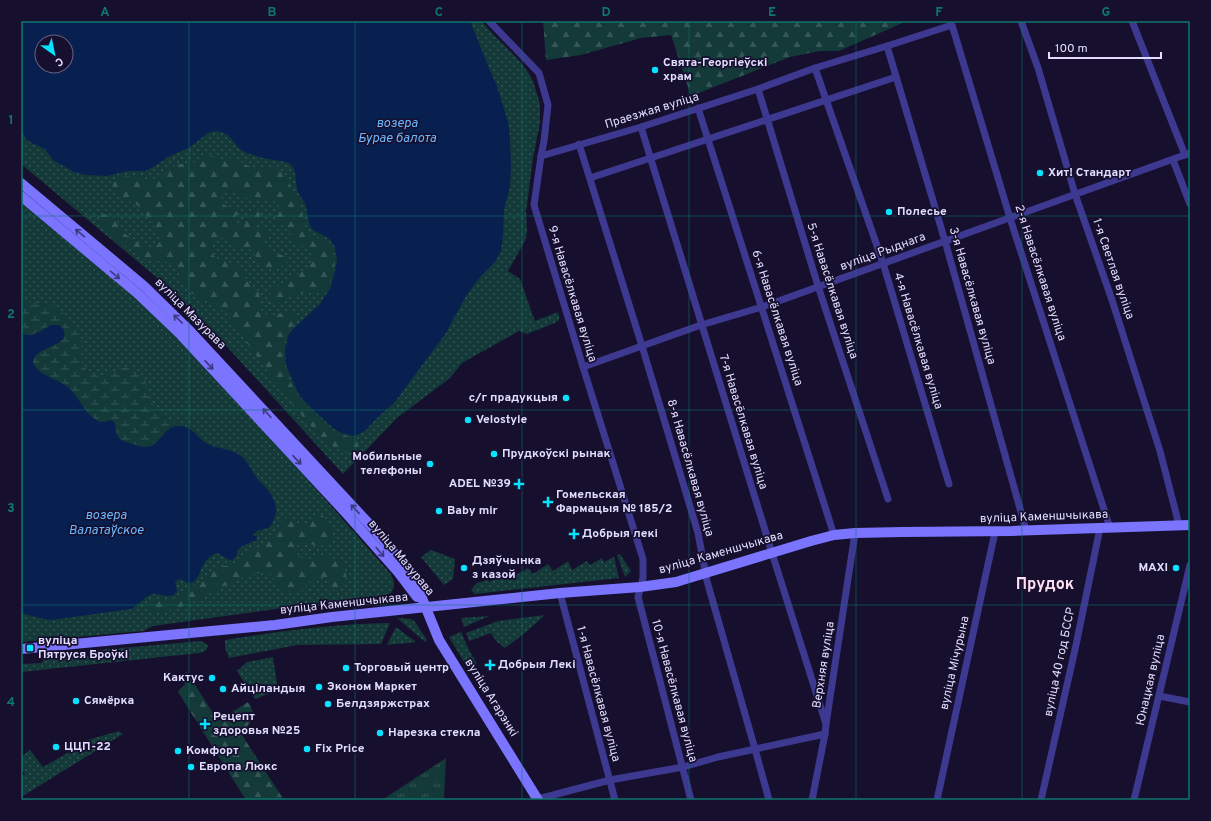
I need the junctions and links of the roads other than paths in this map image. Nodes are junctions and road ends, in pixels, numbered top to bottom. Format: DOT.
graph roads {
  1 [pos="489,21"];
  2 [pos="1021,21"];
  3 [pos="1132,21"];
  4 [pos="952,25"];
  5 [pos="887,46"];
  6 [pos="815,68"];
  7 [pos="896,77"];
  8 [pos="758,89"];
  9 [pos="827,100"];
  10 [pos="698,108"];
  11 [pos="767,120"];
  12 [pos="641,127"];
  13 [pos="708,139"];
  14 [pos="579,144"];
  15 [pos="1187,154"];
  16 [pos="541,156"];
  17 [pos="650,158"];
  18 [pos="1173,160"];
  19 [pos="590,178"];
  20 [pos="21,183"];
  21 [pos="1075,194"];
  22 [pos="21,196"];
  23 [pos="1190,204"];
  24 [pos="1010,218"];
  25 [pos="945,241"];
  26 [pos="883,263"];
  27 [pos="818,286"];
  28 [pos="762,307"];
  29 [pos="701,325"];
  30 [pos="642,346"];
  31 [pos="583,367"];
  32 [pos="949,484"];
  33 [pos="888,499"];
  34 [pos="1179,525"];
  35 [pos="1190,525"];
  36 [pos="1105,528"];
  37 [pos="1026,530"];
  38 [pos="995,532"];
  39 [pos="855,533"];
  40 [pos="834,535"];
  41 [pos="772,553"];
  42 [pos="1190,566"];
  43 [pos="706,574"];
  44 [pos="640,587"];
  45 [pos="560,593"];
  46 [pos="426,608"];
  47 [pos="21,649"];
  48 [pos="1159,696"];
  49 [pos="1190,702"];
  50 [pos="826,724"];
  51 [pos="825,734"];
  52 [pos="756,749"];
  53 [pos="683,767"];
  54 [pos="610,780"];
  55 [pos="538,800"];
  56 [pos="615,800"];
  57 [pos="692,800"];
  58 [pos="769,800"];
  59 [pos="812,800"];
  60 [pos="937,800"];
  61 [pos="1041,800"];
  62 [pos="1134,800"];
  1 -- 16 [label="street, 9-я Навасёлкавая вуліца"];
  2 -- 21 [label="street, 1-я Светлая вуліца"];
  3 -- 15 [label="street"];
  4 -- 5 [label="street, Праезжая вуліца"];
  4 -- 24 [label="street, 2-я Навасёлкавая вуліца"];
  5 -- 6 [label="street, Праезжая вуліца"];
  5 -- 7 [label="street, 3-я Навасёлкавая вуліца"];
  6 -- 8 [label="street, Праезжая вуліца"];
  6 -- 9 [label="street, 4-я Навасёлкавая вуліца"];
  7 -- 9 [label="street"];
  7 -- 25 [label="street, 3-я Навасёлкавая вуліца"];
  8 -- 10 [label="street, Праезжая вуліца"];
  8 -- 11 [label="street, 5-я Навасёлкавая вуліца"];
  9 -- 11 [label="street"];
  9 -- 26 [label="street, 4-я Навасёлкавая вуліца"];
  10 -- 12 [label="street, Праезжая вуліца"];
  10 -- 13 [label="street, 6-я Навасёлкавая вуліца"];
  11 -- 13 [label="street"];
  11 -- 27 [label="street, 5-я Навасёлкавая вуліца"];
  12 -- 14 [label="street, Праезжая вуліца"];
  12 -- 17 [label="street, 7-я Навасёлкавая вуліца"];
  13 -- 17 [label="street"];
  13 -- 28 [label="street, 6-я Навасёлкавая вуліца"];
  14 -- 16 [label="street, Праезжая вуліца"];
  14 -- 19 [label="street, 8-я Навасёлкавая вуліца"];
  15 -- 18 [label="street, вуліца Рыднага"];
  16 -- 31 [label="street, 9-я Навасёлкавая вуліца"];
  17 -- 19 [label="street"];
  17 -- 29 [label="street, 7-я Навасёлкавая вуліца"];
  18 -- 21 [label="street, вуліца Рыднага"];
  18 -- 23 [label="street"];
  19 -- 30 [label="street, 8-я Навасёлкавая вуліца"];
  46 -- 20 [label="main road, вуліца Мазурава, one-way"];
  21 -- 24 [label="street, вуліца Рыднага"];
  21 -- 34 [label="street, 1-я Светлая вуліца"];
  22 -- 46 [label="main road, вуліца Мазурава, one-way"];
  24 -- 25 [label="street, вуліца Рыднага"];
  24 -- 36 [label="street, 2-я Навасёлкавая вуліца"];
  25 -- 26 [label="street, вуліца Рыднага"];
  25 -- 37 [label="street, 3-я Навасёлкавая вуліца"];
  26 -- 27 [label="street, вуліца Рыднага"];
  26 -- 32 [label="street, 4-я Навасёлкавая вуліца"];
  27 -- 28 [label="street, вуліца Рыднага"];
  27 -- 33 [label="street, 5-я Навасёлкавая вуліца"];
  28 -- 29 [label="street, вуліца Рыднага"];
  28 -- 40 [label="street, 6-я Навасёлкавая вуліца"];
  29 -- 30 [label="street, вуліца Рыднага"];
  29 -- 41 [label="street, 7-я Навасёлкавая вуліца"];
  30 -- 31 [label="street, вуліца Рыднага"];
  30 -- 43 [label="street, 8-я Навасёлкавая вуліца"];
  31 -- 44 [label="street, 9-я Навасёлкавая вуліца"];
  34 -- 35 [label="main road, вуліца Каменшчыкава"];
  34 -- 36 [label="main road, вуліца Каменшчыкава"];
  36 -- 37 [label="main road, вуліца Каменшчыкава"];
  36 -- 61 [label="street, вуліца 40 год БССР"];
  37 -- 38 [label="main road, вуліца Каменшчыкава"];
  38 -- 39 [label="main road, вуліца Каменшчыкава"];
  38 -- 60 [label="street, вуліца Мічурына"];
  39 -- 40 [label="main road, вуліца Каменшчыкава"];
  39 -- 50 [label="street, Верхняя вуліца"];
  40 -- 41 [label="main road, вуліца Каменшчыкава"];
  41 -- 43 [label="main road, вуліца Каменшчыкава"];
  41 -- 50 [label="street, 7-я Навасёлкавая вуліца"];
  42 -- 48 [label="street, Юнацкая вуліца"];
  43 -- 44 [label="main road, вуліца Каменшчыкава"];
  43 -- 52 [label="street, 8-я Навасёлкавая вуліца"];
  44 -- 45 [label="main road, вуліца Каменшчыкава"];
  44 -- 53 [label="street, 10-я Навасёлкавая вуліца"];
  45 -- 46 [label="main road, вуліца Каменшчыкава"];
  45 -- 54 [label="street, 1-я Навасёлкавая вуліца"];
  46 -- 47 [label="main road, вуліца Каменшчыкава"];
  46 -- 55 [label="main road, вуліца Агарэнкі"];
  48 -- 49 [label="street"];
  48 -- 62 [label="street, Юнацкая вуліца"];
  50 -- 51 [label="street, Верхняя вуліца"];
  51 -- 52 [label="street"];
  51 -- 59 [label="street, Верхняя вуліца"];
  52 -- 53 [label="street"];
  52 -- 58 [label="street, 8-я Навасёлкавая вуліца"];
  53 -- 54 [label="street"];
  53 -- 57 [label="street, 10-я Навасёлкавая вуліца"];
  54 -- 55 [label="street"];
  54 -- 56 [label="street, 1-я Навасёлкавая вуліца"];
}
